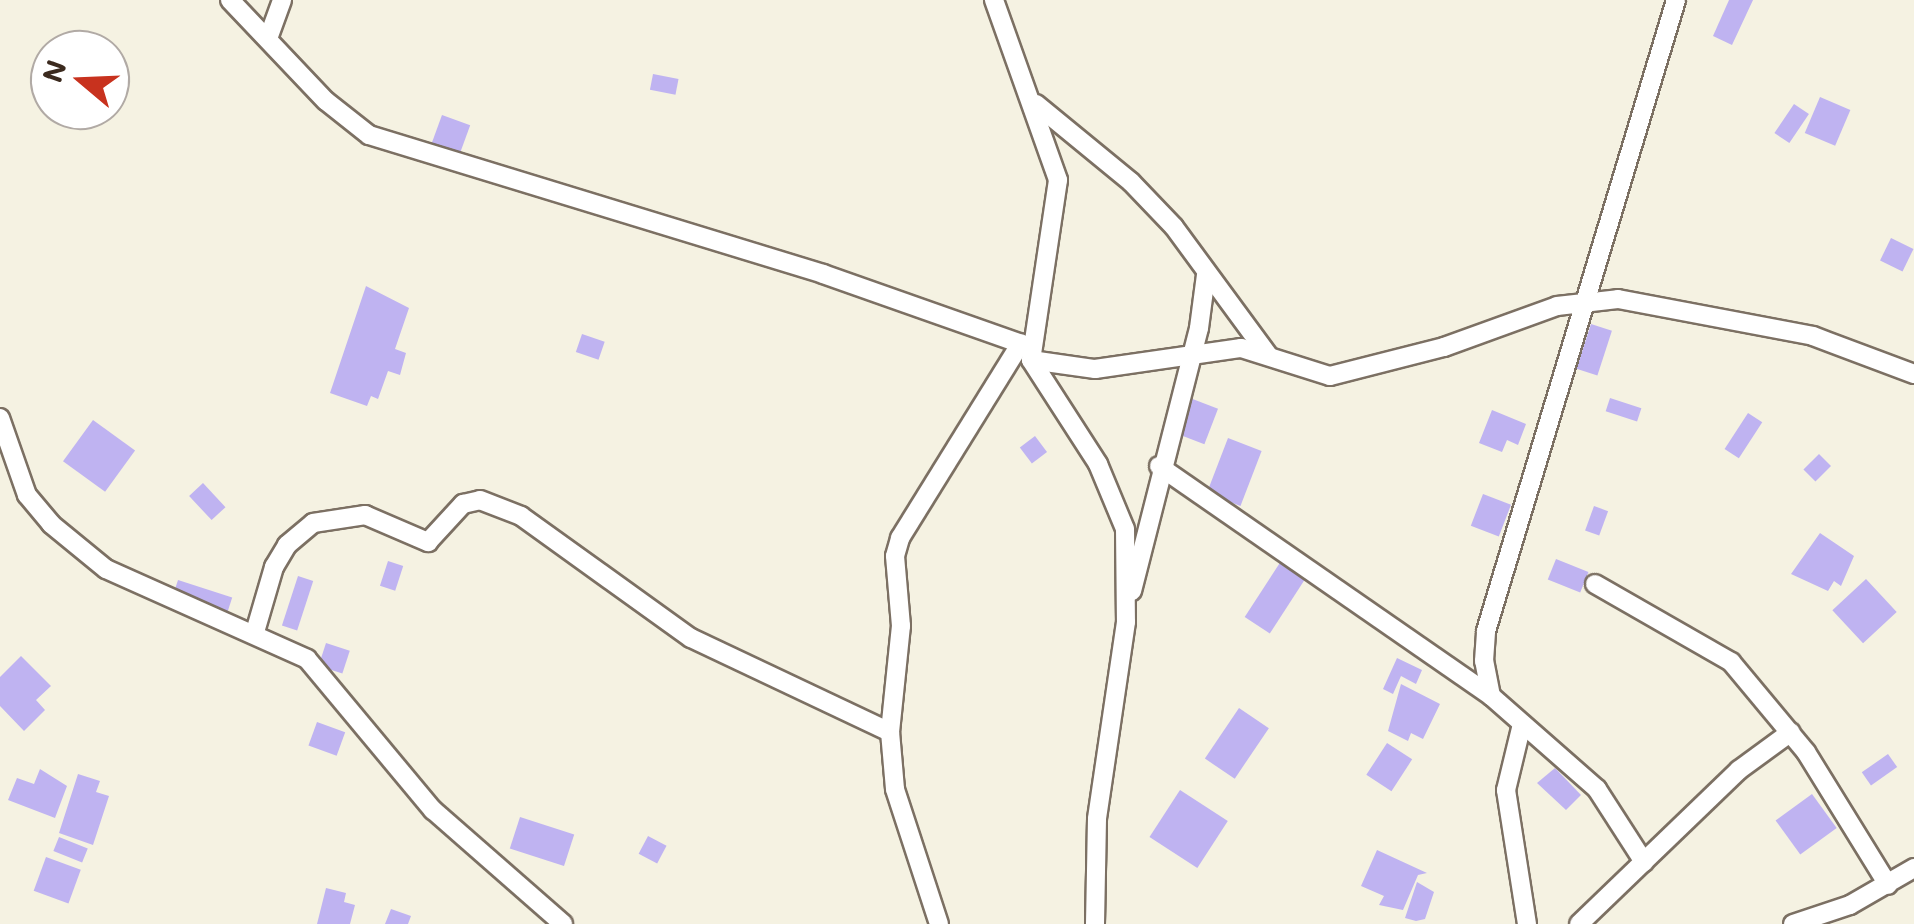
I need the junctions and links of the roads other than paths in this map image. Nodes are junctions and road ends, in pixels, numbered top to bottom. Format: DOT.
graph roads {
  1 [pos="230,0"];
  2 [pos="282,0"];
  3 [pos="994,0"];
  4 [pos="1676,0"];
  5 [pos="269,36"];
  6 [pos="1034,103"];
  7 [pos="1206,276"];
  8 [pos="1589,298"];
  9 [pos="1027,350"];
  10 [pos="1268,355"];
  11 [pos="1192,356"];
  12 [pos="1914,374"];
  13 [pos="0,418"];
  14 [pos="1159,466"];
  15 [pos="1595,584"];
  16 [pos="1126,622"];
  17 [pos="256,632"];
  18 [pos="1491,696"];
  19 [pos="1522,724"];
  20 [pos="890,732"];
  21 [pos="1791,732"];
  22 [pos="1644,862"];
  23 [pos="1914,868"];
  24 [pos="1888,885"];
  25 [pos="1850,905"];
  26 [pos="564,924"];
  27 [pos="939,924"];
  28 [pos="1095,924"];
  29 [pos="1527,924"];
  30 [pos="1579,924"];
  31 [pos="1793,924"];
  32 [pos="1862,924"];
  1 -- 5 [label="street"];
  2 -- 5 [label="street"];
  3 -- 6 [label="street"];
  4 -- 8 [label="street"];
  5 -- 9 [label="street"];
  6 -- 7 [label="street"];
  6 -- 9 [label="street"];
  7 -- 10 [label="street"];
  7 -- 11 [label="street"];
  8 -- 10 [label="street"];
  8 -- 12 [label="street"];
  8 -- 18 [label="street"];
  9 -- 11 [label="street"];
  9 -- 16 [label="street"];
  9 -- 20 [label="street"];
  10 -- 11 [label="street"];
  11 -- 14 [label="street"];
  13 -- 17 [label="street"];
  14 -- 16 [label="street"];
  14 -- 18 [label="street"];
  15 -- 21 [label="street"];
  16 -- 28 [label="street"];
  17 -- 20 [label="street"];
  17 -- 26 [label="street"];
  18 -- 19 [label="street"];
  19 -- 22 [label="street"];
  19 -- 29 [label="street"];
  20 -- 27 [label="street"];
  21 -- 22 [label="street"];
  21 -- 24 [label="street"];
  22 -- 30 [label="street"];
  23 -- 24 [label="street"];
  24 -- 25 [label="street"];
  25 -- 31 [label="street"];
  25 -- 32 [label="street"];
}
